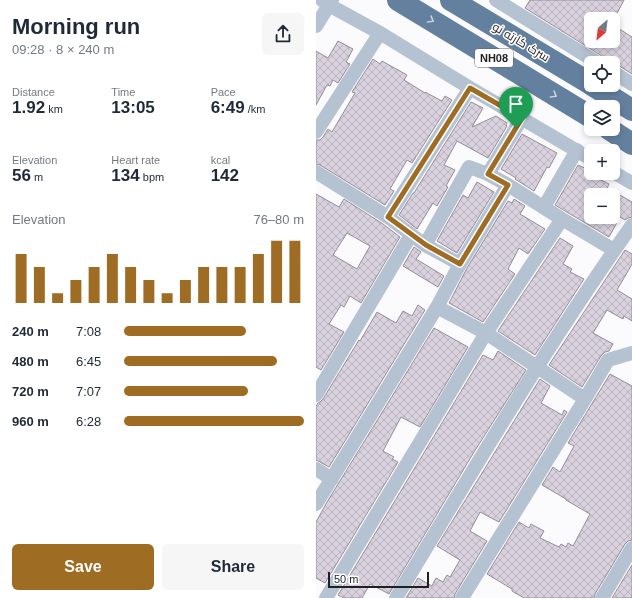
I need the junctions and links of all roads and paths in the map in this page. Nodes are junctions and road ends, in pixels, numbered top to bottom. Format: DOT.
graph roads {
  1 [pos="398,0"];
  2 [pos="452,0"];
  3 [pos="496,0"];
  4 [pos="327,2"];
  5 [pos="316,26"];
  6 [pos="380,33"];
  7 [pos="587,56"];
  8 [pos="620,76"];
  9 [pos="584,80"];
  10 [pos="632,84"];
  11 [pos="470,88"];
  12 [pos="603,92"];
  13 [pos="632,110"];
  14 [pos="584,113"];
  15 [pos="522,118"];
  16 [pos="316,132"];
  17 [pos="620,136"];
  18 [pos="632,144"];
  19 [pos="577,150"];
  20 [pos="584,154"];
  21 [pos="316,172"];
  22 [pos="488,174"];
  23 [pos="620,176"];
  24 [pos="632,183"];
  25 [pos="508,185"];
  26 [pos="544,207"];
  27 [pos="388,217"];
  28 [pos="562,219"];
  29 [pos="632,225"];
  30 [pos="411,234"];
  31 [pos="426,245"];
  32 [pos="614,250"];
  33 [pos="460,264"];
  34 [pos="437,307"];
  35 [pos="486,333"];
  36 [pos="632,353"];
  37 [pos="537,367"];
  38 [pos="316,395"];
  39 [pos="585,399"];
  40 [pos="316,469"];
  41 [pos="332,479"];
  42 [pos="316,504"];
  43 [pos="632,548"];
  44 [pos="326,598"];
  45 [pos="396,598"];
  46 [pos="462,598"];
  47 [pos="602,598"];
  1 -- 14 [label="highway, NH08, one-way"];
  2 -- 9 [label="highway, سرک کارته نو / NH08"];
  3 -- 7 [label="street"];
  4 -- 5 [label="street"];
  4 -- 6 [label="street"];
  6 -- 11 [label="street"];
  6 -- 16 [label="street"];
  8 -- 10 [label="street"];
  11 -- 15 [label="street"];
  11 -- 27 [label="street"];
  12 -- 13 [label="highway, سرک کارته نو / NH08"];
  15 -- 19 [label="street"];
  15 -- 22 [label="street"];
  17 -- 18 [label="highway"];
  19 -- 20 [label="street"];
  19 -- 26 [label="street"];
  21 -- 27 [label="street"];
  22 -- 25 [label="street"];
  22 -- 31 [label="street"];
  23 -- 24 [label="street"];
  25 -- 26 [label="street"];
  25 -- 33 [label="street"];
  26 -- 28 [label="street"];
  27 -- 30 [label="street"];
  28 -- 32 [label="street"];
  28 -- 35 [label="street"];
  29 -- 32 [label="street"];
  30 -- 31 [label="street"];
  30 -- 38 [label="street"];
  31 -- 33 [label="street"];
  32 -- 37 [label="street"];
  33 -- 34 [label="street"];
  34 -- 35 [label="street"];
  34 -- 41 [label="street"];
  35 -- 37 [label="street"];
  35 -- 44 [label="street"];
  36 -- 39 [label="street"];
  37 -- 39 [label="street"];
  37 -- 45 [label="street"];
  39 -- 46 [label="street"];
  40 -- 41 [label="street"];
  41 -- 42 [label="street"];
  43 -- 47 [label="street"];
}
